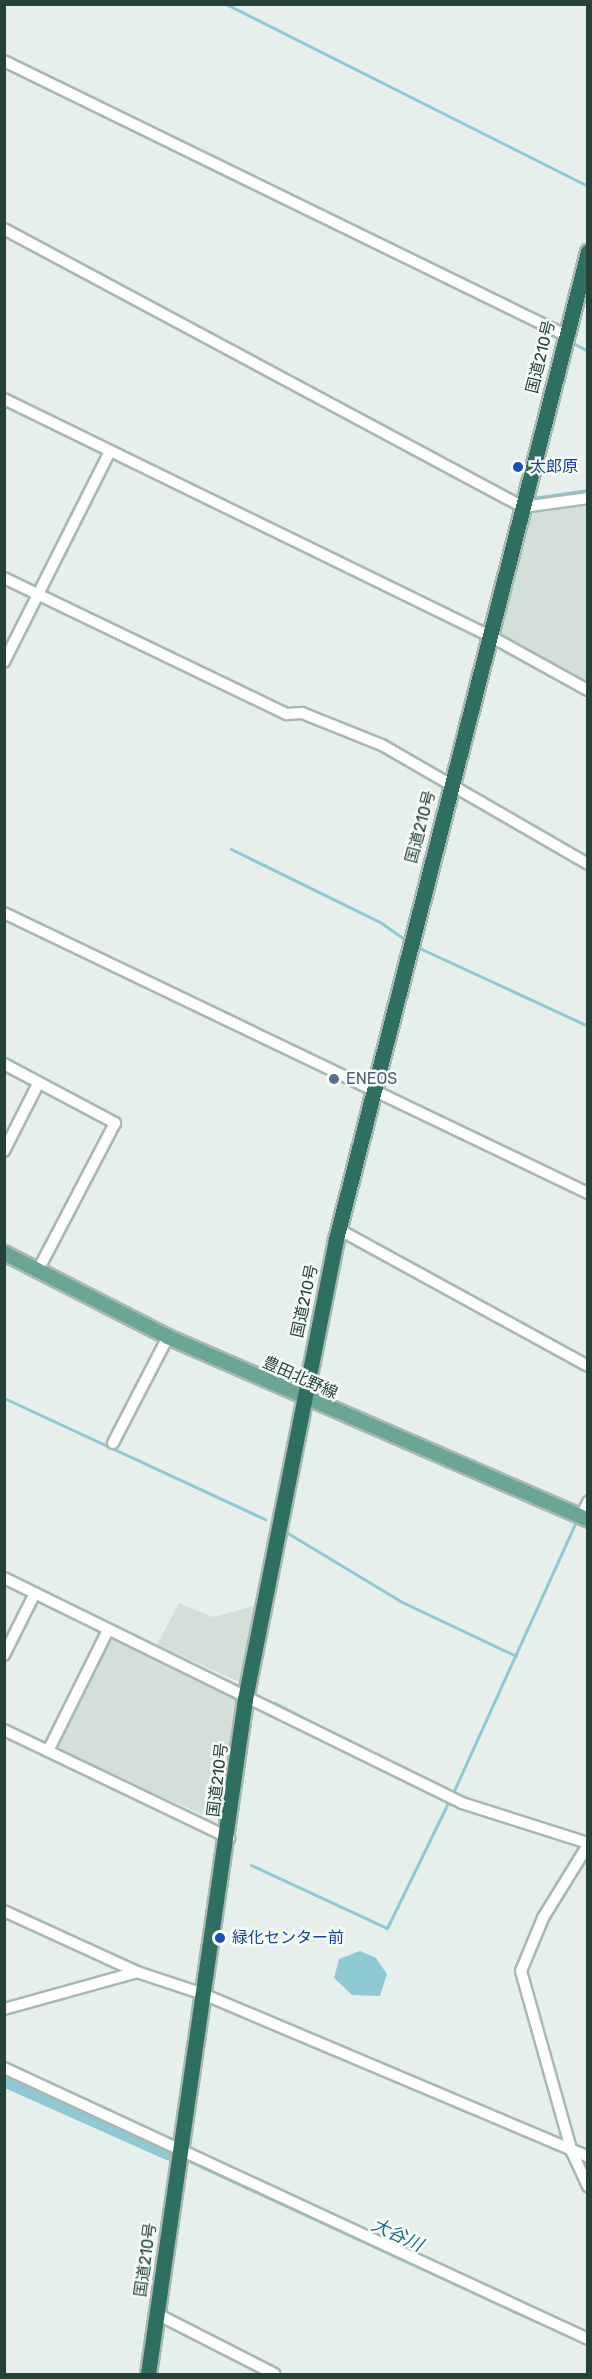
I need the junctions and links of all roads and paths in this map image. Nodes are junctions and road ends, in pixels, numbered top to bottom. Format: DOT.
graph roads {
  1 [pos="4,61"];
  2 [pos="4,229"];
  3 [pos="588,252"];
  4 [pos="565,335"];
  5 [pos="4,399"];
  6 [pos="110,451"];
  7 [pos="588,498"];
  8 [pos="523,507"];
  9 [pos="4,578"];
  10 [pos="39,594"];
  11 [pos="490,636"];
  12 [pos="4,662"];
  13 [pos="588,690"];
  14 [pos="451,786"];
  15 [pos="588,864"];
  16 [pos="4,913"];
  17 [pos="4,1064"];
  18 [pos="38,1084"];
  19 [pos="371,1091"];
  20 [pos="4,1151"];
  21 [pos="588,1193"];
  22 [pos="338,1229"];
  23 [pos="4,1253"];
  24 [pos="38,1270"];
  25 [pos="168,1337"];
  26 [pos="588,1366"];
  27 [pos="304,1399"];
  28 [pos="113,1443"];
  29 [pos="588,1502"];
  30 [pos="584,1518"];
  31 [pos="4,1578"];
  32 [pos="35,1593"];
  33 [pos="108,1630"];
  34 [pos="4,1655"];
  35 [pos="246,1699"];
  36 [pos="4,1730"];
  37 [pos="48,1751"];
  38 [pos="229,1838"];
  39 [pos="588,1844"];
  40 [pos="4,1911"];
  41 [pos="137,1972"];
  42 [pos="203,1994"];
  43 [pos="4,2009"];
  44 [pos="4,2068"];
  45 [pos="179,2150"];
  46 [pos="572,2152"];
  47 [pos="588,2157"];
  48 [pos="588,2187"];
  49 [pos="157,2314"];
  50 [pos="588,2339"];
  51 [pos="148,2374"];
  52 [pos="275,2374"];
  1 -- 4 [label="street"];
  2 -- 8 [label="street"];
  3 -- 4 [label="highway, 国道210号"];
  4 -- 8 [label="highway, 国道210号"];
  5 -- 6 [label="street"];
  6 -- 10 [label="street"];
  6 -- 11 [label="street"];
  7 -- 8 [label="street"];
  8 -- 11 [label="highway, 国道210号"];
  9 -- 10 [label="street"];
  10 -- 12 [label="street"];
  10 -- 14 [label="street"];
  11 -- 13 [label="street"];
  11 -- 14 [label="highway, 国道210号"];
  14 -- 15 [label="street"];
  14 -- 19 [label="highway, 国道210号"];
  16 -- 19 [label="street"];
  17 -- 18 [label="street"];
  18 -- 20 [label="street"];
  18 -- 24 [label="street"];
  19 -- 21 [label="street"];
  19 -- 22 [label="highway, 国道210号"];
  22 -- 26 [label="street"];
  22 -- 27 [label="highway, 国道210号"];
  23 -- 24 [label="main road, 豊田北野線"];
  24 -- 25 [label="main road, 豊田北野線"];
  25 -- 27 [label="main road, 豊田北野線"];
  25 -- 28 [label="street"];
  27 -- 30 [label="main road, 豊田北野線"];
  27 -- 35 [label="highway, 国道210号"];
  29 -- 30 [label="street"];
  31 -- 32 [label="street"];
  32 -- 33 [label="street"];
  32 -- 34 [label="street"];
  33 -- 35 [label="street"];
  33 -- 37 [label="street"];
  35 -- 38 [label="highway, 国道210号"];
  35 -- 39 [label="street"];
  36 -- 37 [label="street"];
  37 -- 38 [label="street"];
  38 -- 42 [label="highway, 国道210号"];
  39 -- 46 [label="street"];
  40 -- 41 [label="street"];
  41 -- 42 [label="street"];
  41 -- 43 [label="street"];
  42 -- 45 [label="highway, 国道210号"];
  42 -- 46 [label="street"];
  44 -- 45 [label="street"];
  45 -- 49 [label="highway, 国道210号"];
  45 -- 50 [label="street"];
  46 -- 47 [label="street"];
  46 -- 48 [label="street"];
  49 -- 51 [label="highway, 国道210号"];
  49 -- 52 [label="street"];
}
